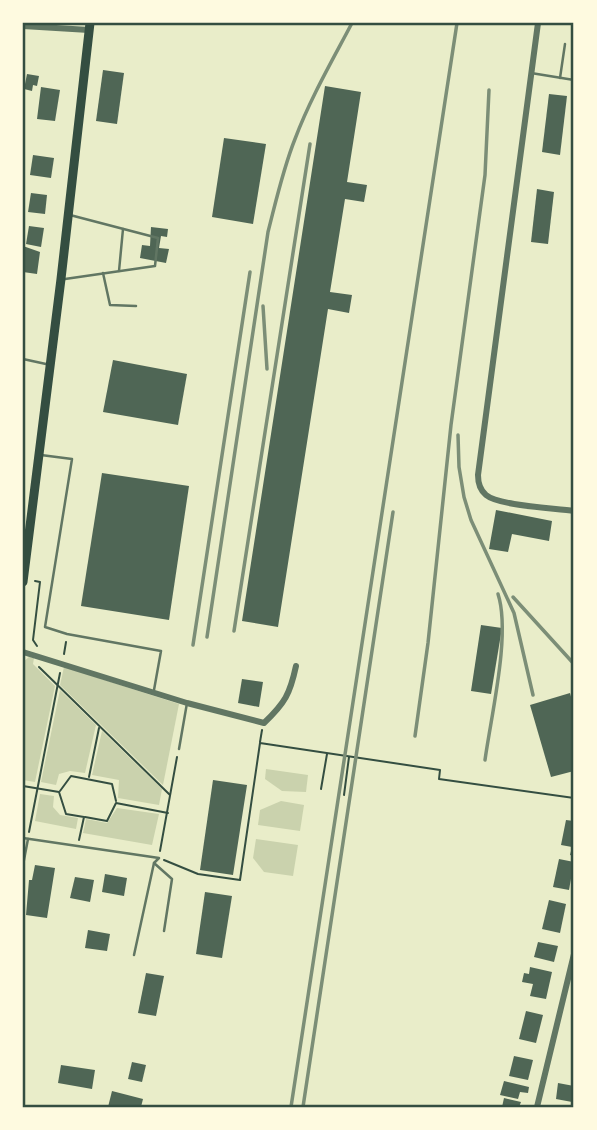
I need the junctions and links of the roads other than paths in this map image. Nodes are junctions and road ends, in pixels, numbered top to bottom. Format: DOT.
graph roads {
  1 [pos="538,23"];
  2 [pos="23,26"];
  3 [pos="90,27"];
  4 [pos="565,44"];
  5 [pos="531,73"];
  6 [pos="560,78"];
  7 [pos="574,80"];
  8 [pos="69,214"];
  9 [pos="123,229"];
  10 [pos="119,271"];
  11 [pos="103,273"];
  12 [pos="61,279"];
  13 [pos="136,306"];
  14 [pos="23,359"];
  15 [pos="50,365"];
  16 [pos="38,454"];
  17 [pos="574,511"];
  18 [pos="26,529"];
  19 [pos="23,581"];
  20 [pos="23,652"];
  21 [pos="296,666"];
  22 [pos="153,693"];
  23 [pos="187,703"];
  24 [pos="178,749"];
  25 [pos="23,838"];
  26 [pos="28,839"];
  27 [pos="154,863"];
  28 [pos="23,865"];
  29 [pos="164,932"];
  30 [pos="574,954"];
  31 [pos="134,955"];
  32 [pos="537,1107"];
  1 -- 5 [label="street"];
  2 -- 3 [label="street"];
  3 -- 8 [label="main road"];
  4 -- 6 [label="lane"];
  5 -- 6 [label="lane"];
  5 -- 17 [label="street"];
  6 -- 7 [label="lane"];
  8 -- 9 [label="lane"];
  8 -- 12 [label="main road"];
  9 -- 10 [label="lane"];
  9 -- 10 [label="lane"];
  10 -- 11 [label="lane"];
  11 -- 12 [label="lane"];
  11 -- 13 [label="lane"];
  12 -- 15 [label="main road"];
  14 -- 15 [label="lane"];
  15 -- 16 [label="main road"];
  16 -- 18 [label="main road"];
  16 -- 22 [label="lane"];
  18 -- 19 [label="main road"];
  20 -- 22 [label="street"];
  21 -- 23 [label="street"];
  22 -- 23 [label="street"];
  23 -- 24 [label="lane"];
  25 -- 26 [label="lane"];
  26 -- 27 [label="lane"];
  26 -- 28 [label="lane"];
  27 -- 29 [label="lane"];
  27 -- 31 [label="lane"];
  30 -- 32 [label="street"];
}
